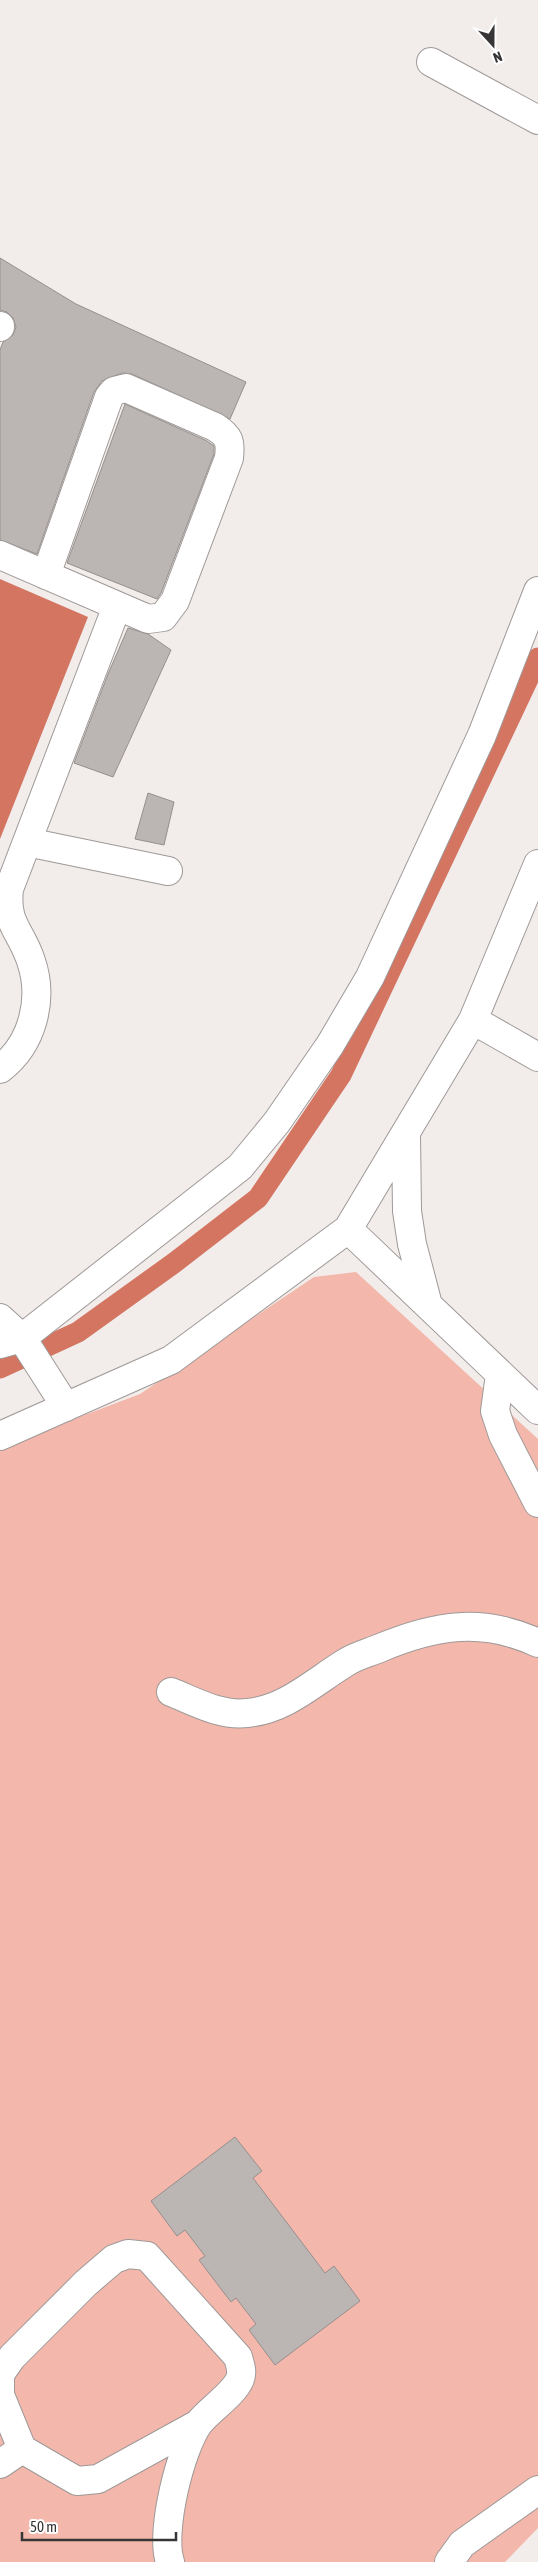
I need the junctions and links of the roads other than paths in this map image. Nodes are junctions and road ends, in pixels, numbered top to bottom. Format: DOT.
graph roads {
  1 [pos="432,62"];
  2 [pos="538,120"];
  3 [pos="0,555"];
  4 [pos="46,575"];
  5 [pos="538,591"];
  6 [pos="117,606"];
  7 [pos="27,842"];
  8 [pos="538,864"];
  9 [pos="168,870"];
  10 [pos="473,1020"];
  11 [pos="538,1058"];
  12 [pos="0,1069"];
  13 [pos="406,1131"];
  14 [pos="348,1229"];
  15 [pos="428,1306"];
  16 [pos="0,1318"];
  17 [pos="17,1344"];
  18 [pos="500,1374"];
  19 [pos="66,1407"];
  20 [pos="538,1410"];
  21 [pos="0,1436"];
  22 [pos="538,1503"];
  23 [pos="538,1643"];
  24 [pos="171,1692"];
  25 [pos="0,2374"];
  26 [pos="0,2379"];
  27 [pos="198,2424"];
  28 [pos="11,2457"];
  29 [pos="538,2490"];
  30 [pos="170,2562"];
  31 [pos="449,2562"];
  1 -- 2 [label="street"];
  3 -- 4 [label="street"];
  4 -- 6 [label="street"];
  4 -- 6 [label="street"];
  5 -- 17 [label="street"];
  6 -- 7 [label="street"];
  7 -- 9 [label="street"];
  7 -- 12 [label="street"];
  8 -- 10 [label="street"];
  10 -- 11 [label="street"];
  10 -- 13 [label="street"];
  13 -- 14 [label="street"];
  13 -- 15 [label="street"];
  14 -- 15 [label="street"];
  14 -- 19 [label="street"];
  15 -- 18 [label="street"];
  16 -- 17 [label="street"];
  17 -- 19 [label="street"];
  18 -- 20 [label="street"];
  18 -- 22 [label="street"];
  19 -- 21 [label="street"];
  23 -- 24 [label="street"];
  25 -- 27 [label="street"];
  26 -- 28 [label="street"];
  27 -- 28 [label="street"];
  27 -- 30 [label="street"];
  29 -- 31 [label="street"];
}
